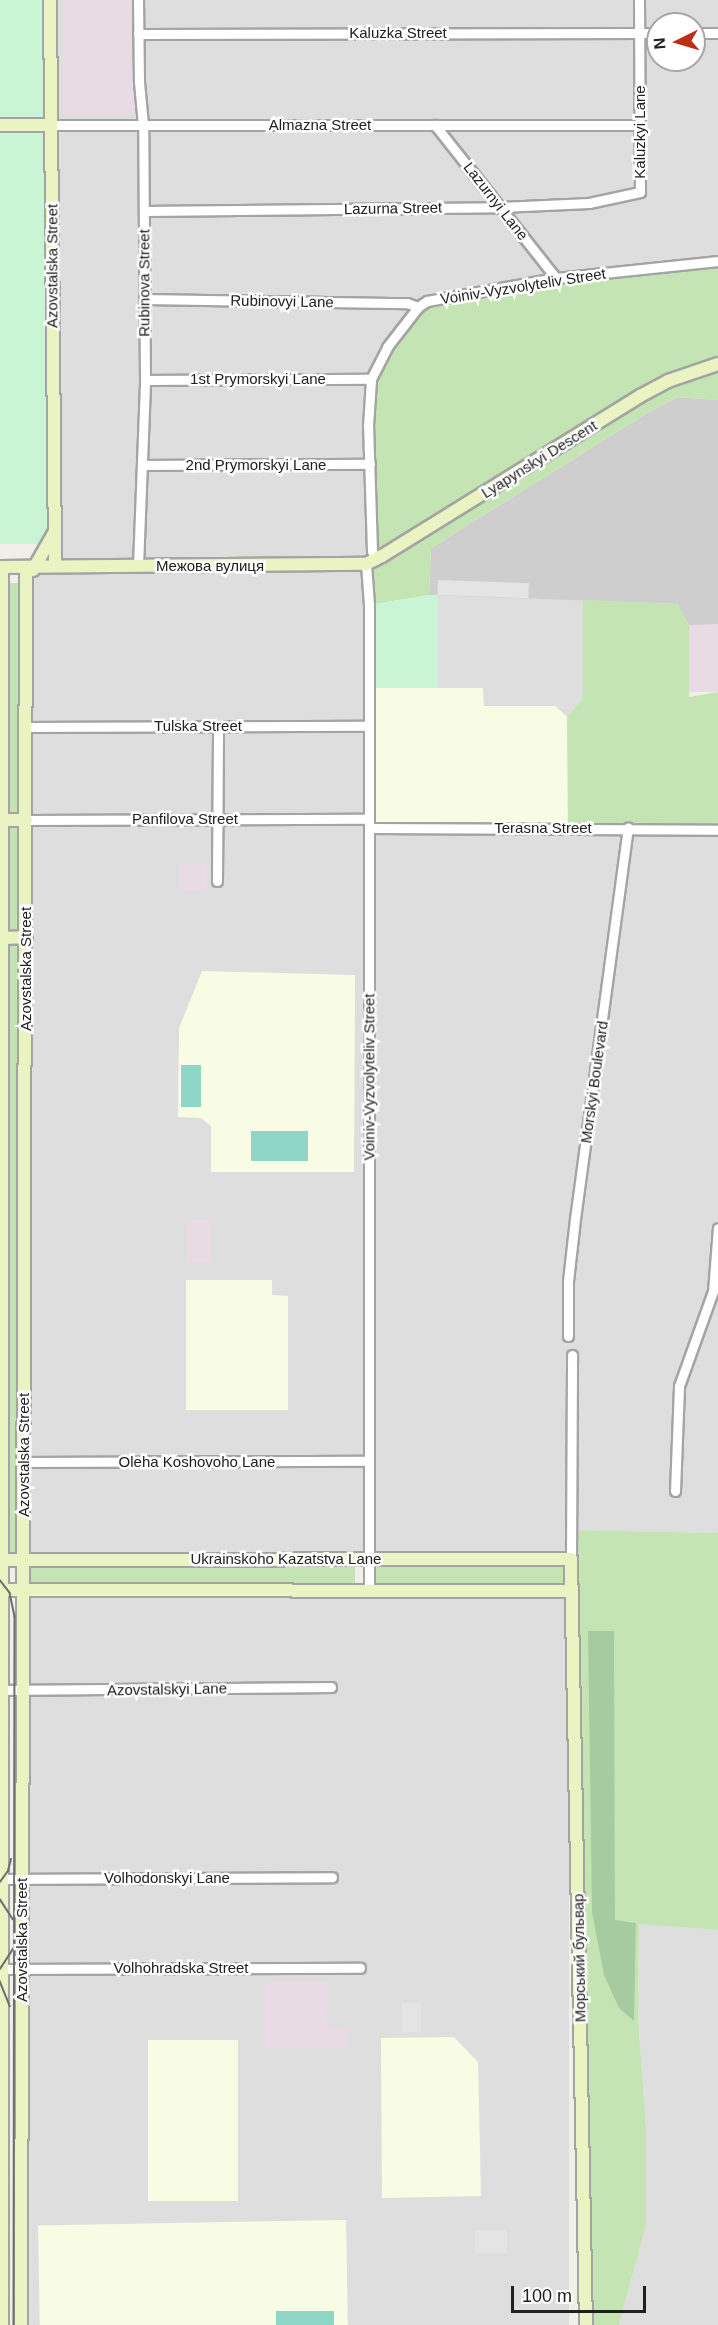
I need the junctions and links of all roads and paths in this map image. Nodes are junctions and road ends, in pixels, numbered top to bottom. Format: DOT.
graph roads {
  1 [pos="50,0"];
  2 [pos="138,0"];
  3 [pos="639,0"];
  4 [pos="639,33"];
  5 [pos="646,33"];
  6 [pos="138,34"];
  7 [pos="0,125"];
  8 [pos="51,125"];
  9 [pos="143,125"];
  10 [pos="435,125"];
  11 [pos="640,125"];
  12 [pos="640,192"];
  13 [pos="501,207"];
  14 [pos="144,211"];
  15 [pos="718,261"];
  16 [pos="556,278"];
  17 [pos="144,299"];
  18 [pos="418,307"];
  19 [pos="718,364"];
  20 [pos="371,379"];
  21 [pos="145,380"];
  22 [pos="370,464"];
  23 [pos="142,465"];
  24 [pos="54,532"];
  25 [pos="371,562"];
  26 [pos="31,566"];
  27 [pos="55,566"];
  28 [pos="138,566"];
  29 [pos="1,567"];
  30 [pos="1,582"];
  31 [pos="1,648"];
  32 [pos="218,726"];
  33 [pos="369,726"];
  34 [pos="1,727"];
  35 [pos="26,727"];
  36 [pos="217,819"];
  37 [pos="1,820"];
  38 [pos="26,820"];
  39 [pos="369,823"];
  40 [pos="628,828"];
  41 [pos="718,830"];
  42 [pos="217,881"];
  43 [pos="2,938"];
  44 [pos="26,938"];
  45 [pos="1,1161"];
  46 [pos="25,1161"];
  47 [pos="718,1228"];
  48 [pos="568,1336"];
  49 [pos="572,1355"];
  50 [pos="369,1461"];
  51 [pos="1,1462"];
  52 [pos="24,1462"];
  53 [pos="675,1491"];
  54 [pos="24,1559"];
  55 [pos="369,1559"];
  56 [pos="571,1559"];
  57 [pos="0,1560"];
  58 [pos="1,1590"];
  59 [pos="22,1590"];
  60 [pos="369,1590"];
  61 [pos="572,1591"];
  62 [pos="332,1687"];
  63 [pos="2,1690"];
  64 [pos="22,1690"];
  65 [pos="332,1877"];
  66 [pos="2,1879"];
  67 [pos="22,1879"];
  68 [pos="360,1968"];
  69 [pos="2,1969"];
  70 [pos="22,1969"];
  71 [pos="2,2325"];
  72 [pos="21,2325"];
  73 [pos="586,2325"];
  1 -- 8 [label="street, Azovstalska Street"];
  2 -- 6 [label="street, Rubinova Street"];
  3 -- 4 [label="street, Kaluzkyi Lane"];
  4 -- 5 [label="street, Kaluzka Street"];
  4 -- 6 [label="street, Kaluzka Street"];
  4 -- 11 [label="street, Kaluzkyi Lane"];
  6 -- 9 [label="street, Rubinova Street"];
  7 -- 8 [label="street, Almazna Street"];
  8 -- 9 [label="street, Almazna Street"];
  8 -- 24 [label="street, Azovstalska Street"];
  9 -- 10 [label="street, Almazna Street"];
  9 -- 14 [label="street, Rubinova Street"];
  10 -- 11 [label="street, Almazna Street"];
  10 -- 13 [label="street, Lazurnyi Lane"];
  11 -- 12 [label="street, Kaluzkyi Lane"];
  12 -- 13 [label="street, Lazurna Street"];
  13 -- 14 [label="street, Lazurna Street"];
  13 -- 16 [label="street, Lazurnyi Lane"];
  14 -- 17 [label="street, Rubinova Street"];
  15 -- 16 [label="street, Voiniv-Vyzvolyteliv Street"];
  16 -- 18 [label="street, Voiniv-Vyzvolyteliv Street"];
  17 -- 18 [label="street, Rubinovyi Lane"];
  17 -- 21 [label="street, Rubinova Street"];
  18 -- 20 [label="street, Voiniv-Vyzvolyteliv Street"];
  19 -- 25 [label="street, Lyapynskyi Descent"];
  20 -- 21 [label="street, 1st Prymorskyi Lane"];
  20 -- 22 [label="street, Voiniv-Vyzvolyteliv Street"];
  21 -- 23 [label="street, Rubinova Street"];
  22 -- 23 [label="street, 2nd Prymorskyi Lane"];
  22 -- 25 [label="street, Voiniv-Vyzvolyteliv Street"];
  23 -- 28 [label="street, Rubinova Street"];
  24 -- 26 [label="street, Azovstalska Street"];
  24 -- 27 [label="street, Azovstalska Street"];
  25 -- 28 [label="street, Межова вулиця"];
  25 -- 33 [label="street, Voiniv-Vyzvolyteliv Street"];
  26 -- 27 [label="street, Межова вулиця"];
  26 -- 29 [label="street, Межова вулиця"];
  26 -- 35 [label="street, Azovstalska Street"];
  27 -- 28 [label="street, Межова вулиця"];
  29 -- 30 [label="street, Azovstalska Street"];
  30 -- 31 [label="street, Azovstalska Street"];
  31 -- 34 [label="street, Azovstalska Street"];
  32 -- 33 [label="street, Tulska Street"];
  32 -- 35 [label="street, Tulska Street"];
  32 -- 36 [label="street"];
  33 -- 39 [label="street, Voiniv-Vyzvolyteliv Street"];
  34 -- 37 [label="street, Azovstalska Street"];
  35 -- 38 [label="street, Azovstalska Street"];
  36 -- 38 [label="street, Panfilova Street"];
  36 -- 39 [label="street, Panfilova Street"];
  36 -- 42 [label="street"];
  37 -- 38 [label="street, Panfilova Street"];
  37 -- 43 [label="street, Azovstalska Street"];
  38 -- 44 [label="street, Azovstalska Street"];
  39 -- 40 [label="street, Terasna Street"];
  39 -- 50 [label="street, Voiniv-Vyzvolyteliv Street"];
  40 -- 41 [label="street, Terasna Street"];
  40 -- 48 [label="street, Morskyi Boulevard"];
  43 -- 44 [label="street"];
  43 -- 45 [label="street, Azovstalska Street"];
  44 -- 46 [label="street, Azovstalska Street"];
  45 -- 46 [label="street"];
  45 -- 51 [label="street, Azovstalska Street"];
  46 -- 52 [label="street, Azovstalska Street"];
  47 -- 53 [label="street"];
  49 -- 56 [label="street"];
  50 -- 52 [label="street, Oleha Koshovoho Lane"];
  50 -- 55 [label="street, Voiniv-Vyzvolyteliv Street"];
  51 -- 57 [label="street, Azovstalska Street"];
  52 -- 54 [label="street, Azovstalska Street"];
  54 -- 55 [label="street, Ukrainskoho Kazatstva Lane"];
  54 -- 57 [label="street, Ukrainskoho Kazatstva Lane"];
  54 -- 59 [label="street, Azovstalska Street"];
  55 -- 56 [label="street, Ukrainskoho Kazatstva Lane"];
  55 -- 60 [label="street, Voiniv-Vyzvolyteliv Street"];
  56 -- 61 [label="street"];
  57 -- 58 [label="street, Azovstalska Street"];
  58 -- 59 [label="street, Ukrainskoho Kazatstva Lane"];
  58 -- 63 [label="street, Azovstalska Street"];
  59 -- 60 [label="street, Ukrainskoho Kazatstva Lane"];
  59 -- 64 [label="street, Azovstalska Street"];
  60 -- 61 [label="street, Ukrainskoho Kazatstva Lane"];
  61 -- 73 [label="street, Морський бульвар"];
  62 -- 64 [label="street, Azovstalskyi Lane"];
  63 -- 64 [label="street, Azovstalskyi Lane"];
  63 -- 66 [label="street, Azovstalska Street"];
  64 -- 67 [label="street, Azovstalska Street"];
  65 -- 67 [label="street, Volhodonskyi Lane"];
  66 -- 67 [label="street, Volhodonskyi Lane"];
  66 -- 69 [label="street, Azovstalska Street"];
  67 -- 70 [label="street, Azovstalska Street"];
  68 -- 70 [label="street, Volhohradska Street"];
  69 -- 70 [label="street, Volhohradska Street"];
  69 -- 71 [label="street, Azovstalska Street"];
  70 -- 72 [label="street, Azovstalska Street"];
}
